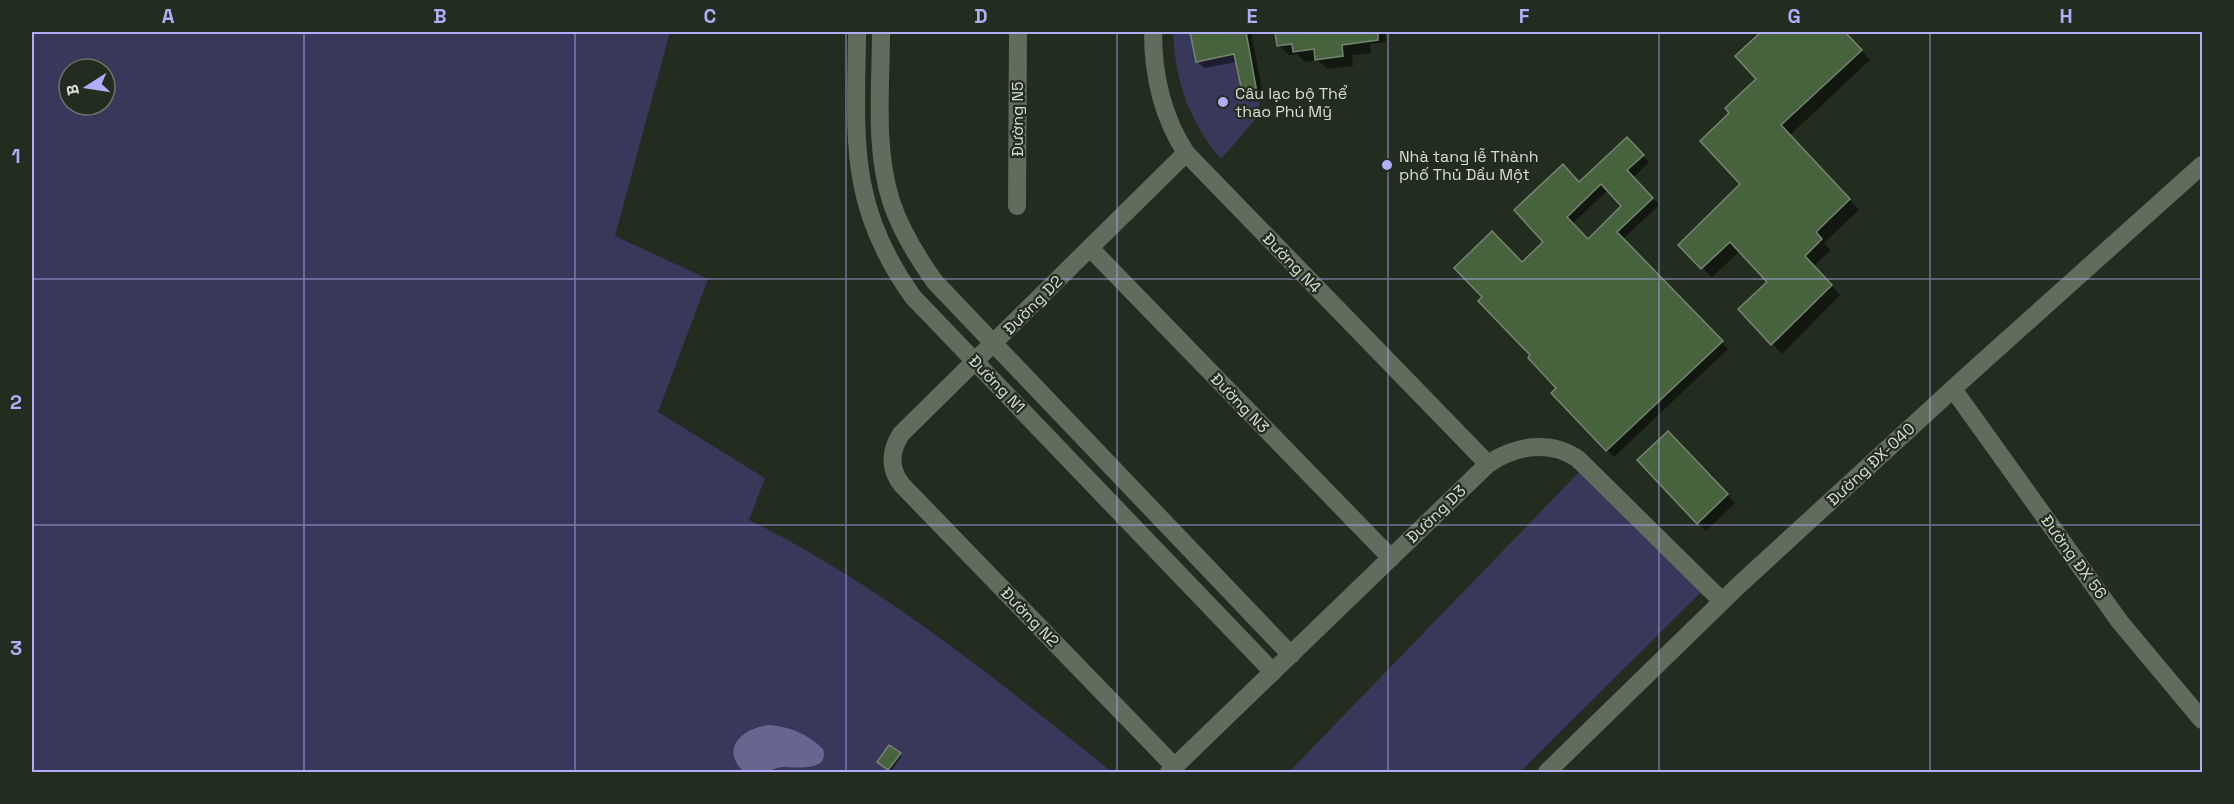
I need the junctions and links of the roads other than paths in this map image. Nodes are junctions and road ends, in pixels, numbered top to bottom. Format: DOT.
graph roads {
  1 [pos="856,32"];
  2 [pos="881,32"];
  3 [pos="1018,32"];
  4 [pos="1153,32"];
  5 [pos="1186,153"];
  6 [pos="2202,165"];
  7 [pos="1017,206"];
  8 [pos="1090,248"];
  9 [pos="994,343"];
  10 [pos="975,362"];
  11 [pos="1953,389"];
  12 [pos="892,463"];
  13 [pos="1488,464"];
  14 [pos="1391,558"];
  15 [pos="1722,601"];
  16 [pos="1291,655"];
  17 [pos="1273,672"];
  18 [pos="2202,720"];
  19 [pos="1172,770"];
  20 [pos="1547,772"];
  1 -- 10 [label="street, Đường N1"];
  2 -- 9 [label="street, Đường N1"];
  3 -- 7 [label="street, Đường N5"];
  4 -- 5 [label="street, Đường N4"];
  5 -- 8 [label="street, Đường D2"];
  5 -- 13 [label="street, Đường N4"];
  6 -- 11 [label="street, Đường ĐX-040"];
  8 -- 9 [label="street, Đường D2"];
  8 -- 14 [label="street, Đường N3"];
  9 -- 10 [label="street, Đường D2"];
  9 -- 16 [label="street, Đường N1"];
  10 -- 12 [label="street, Đường D2"];
  10 -- 17 [label="street, Đường N1"];
  11 -- 15 [label="street, Đường ĐX-040"];
  11 -- 18 [label="street, Đường ĐX 56"];
  12 -- 19 [label="street, Đường N2"];
  13 -- 14 [label="street, Đường D3"];
  13 -- 15 [label="street, Đường D3"];
  14 -- 16 [label="street, Đường D3"];
  15 -- 20 [label="street, Đường ĐX-040"];
  16 -- 17 [label="street, Đường D3"];
  17 -- 19 [label="street, Đường D3"];
}
